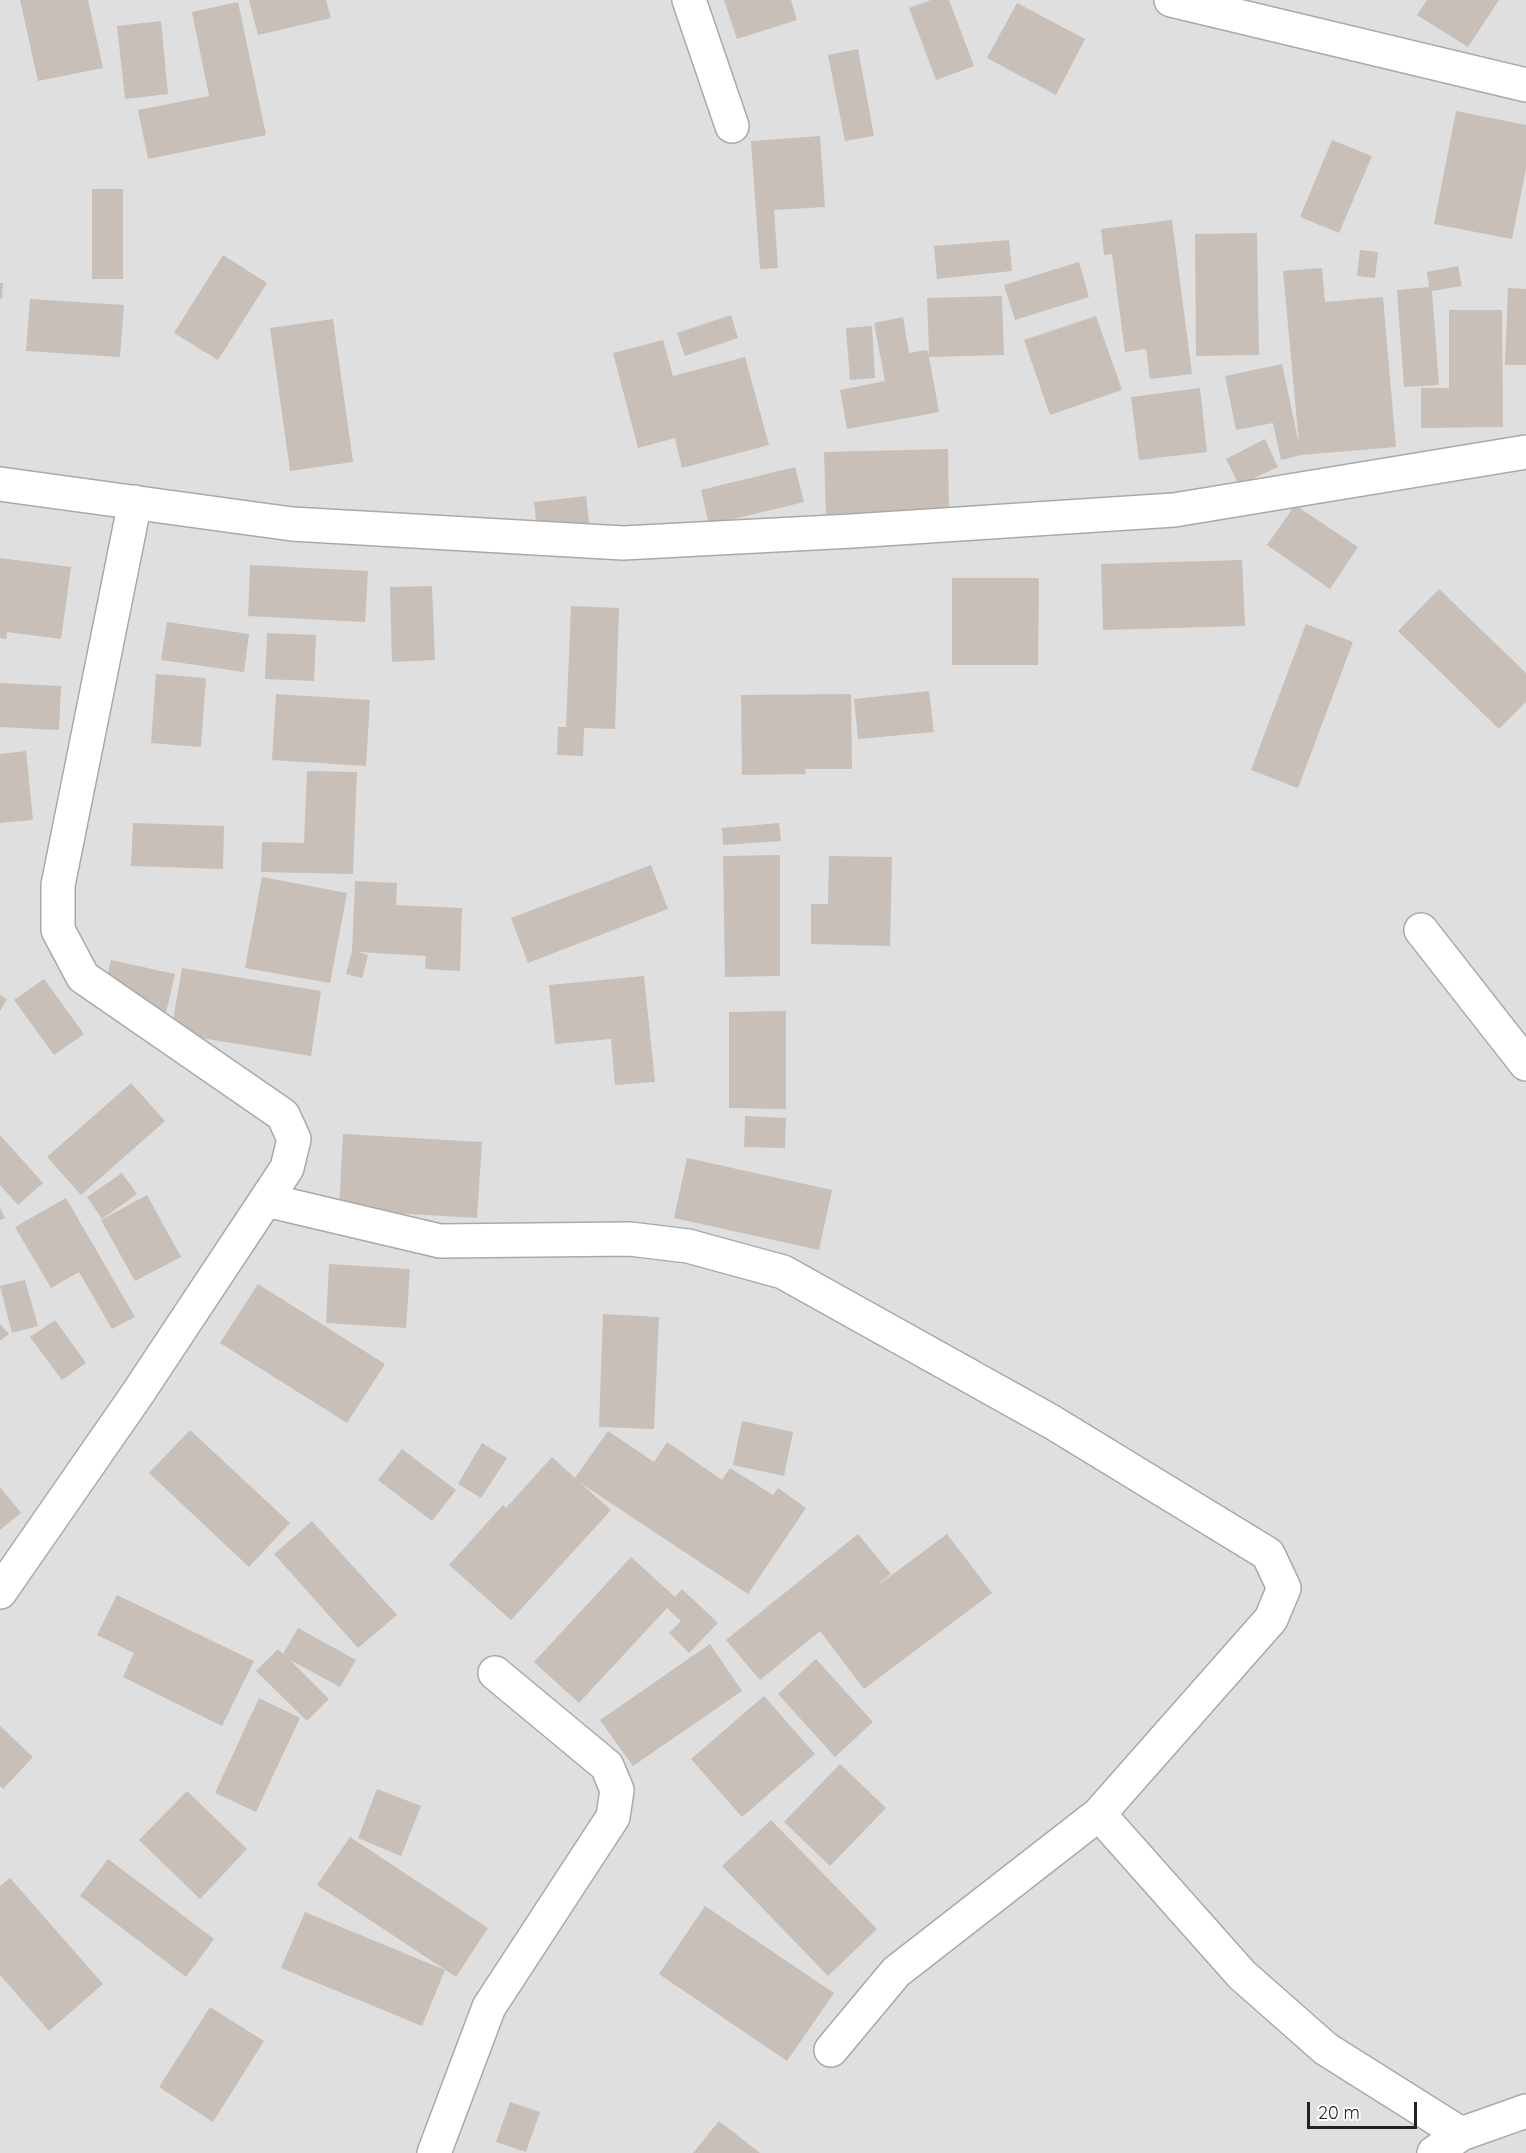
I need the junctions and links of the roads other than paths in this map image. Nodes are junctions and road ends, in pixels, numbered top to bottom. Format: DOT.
graph roads {
  1 [pos="689,0"];
  2 [pos="1171,0"];
  3 [pos="1526,85"];
  4 [pos="732,126"];
  5 [pos="1526,453"];
  6 [pos="0,484"];
  7 [pos="135,502"];
  8 [pos="1421,930"];
  9 [pos="1526,1064"];
  10 [pos="266,1200"];
  11 [pos="0,1592"];
  12 [pos="495,1673"];
  13 [pos="1099,1814"];
  14 [pos="831,2050"];
  15 [pos="1526,2111"];
  16 [pos="1461,2134"];
  17 [pos="434,2153"];
  18 [pos="1434,2153"];
  1 -- 4 [label="street"];
  2 -- 3 [label="street"];
  5 -- 7 [label="street"];
  6 -- 7 [label="street"];
  7 -- 10 [label="street"];
  8 -- 9 [label="street"];
  10 -- 11 [label="street"];
  10 -- 13 [label="street"];
  12 -- 17 [label="street"];
  13 -- 14 [label="street"];
  13 -- 16 [label="street"];
  15 -- 16 [label="street"];
  16 -- 18 [label="street"];
}
